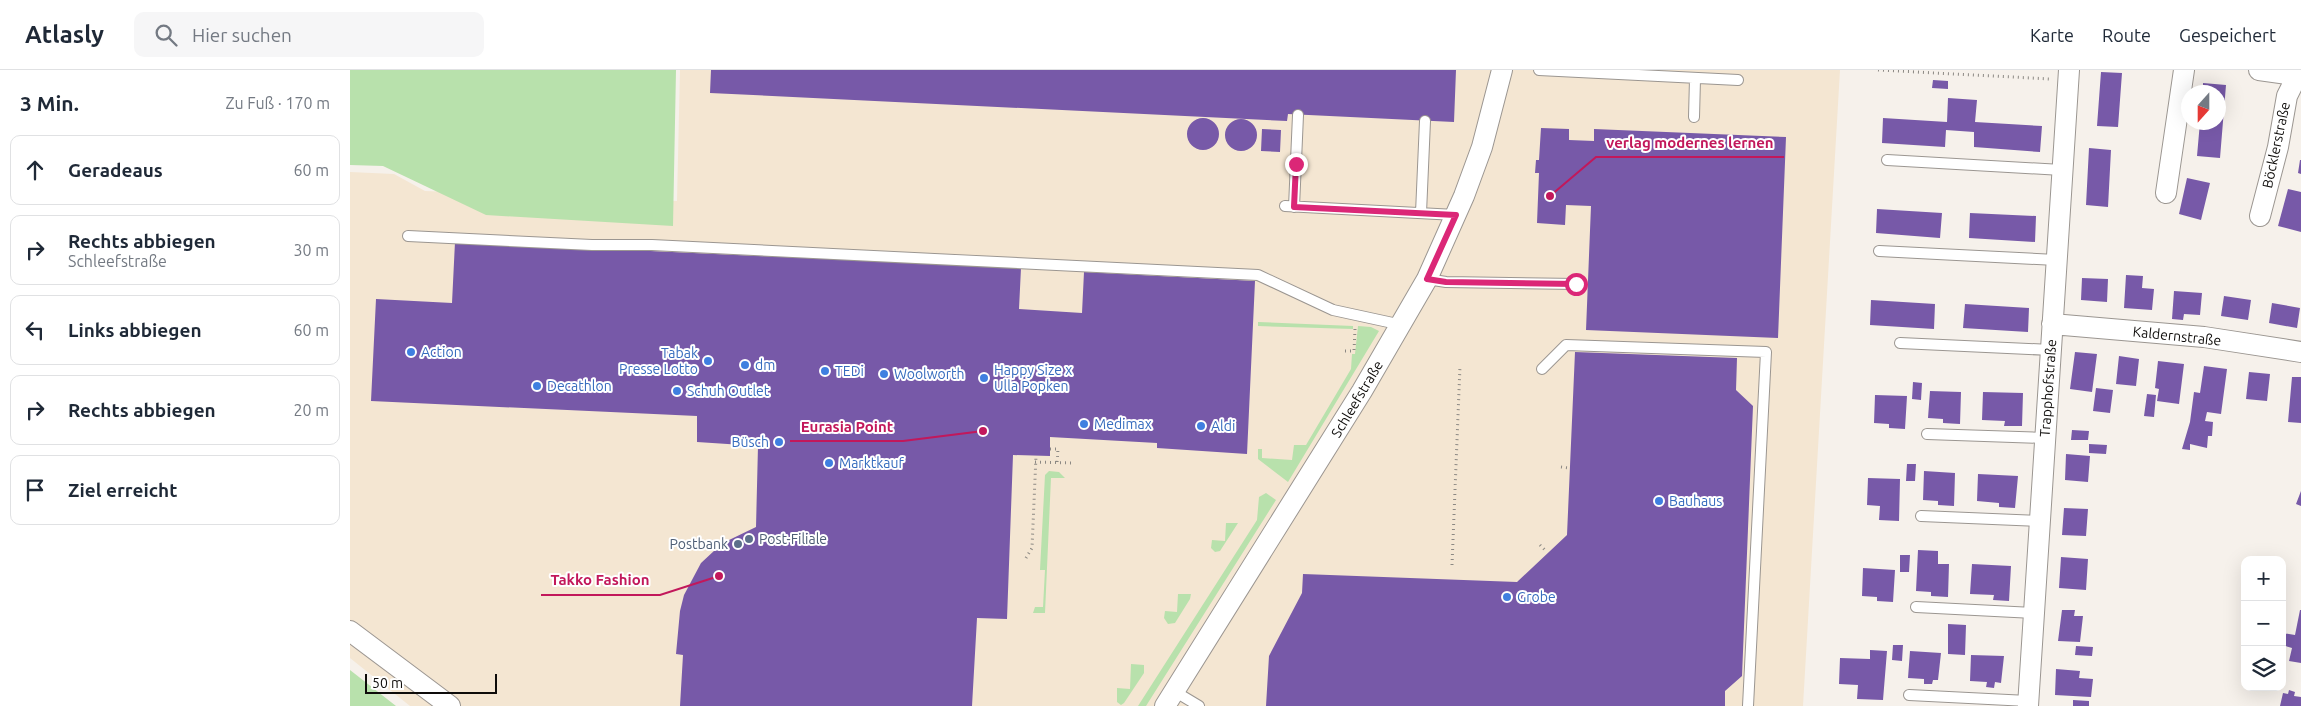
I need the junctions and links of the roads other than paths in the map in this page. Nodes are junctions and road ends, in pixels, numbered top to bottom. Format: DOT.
graph roads {
  1 [pos="1502,70"];
  2 [pos="1539,70"];
  3 [pos="2184,70"];
  4 [pos="2259,70"];
  5 [pos="1674,74"];
  6 [pos="2299,74"];
  7 [pos="2068,75"];
  8 [pos="1695,79"];
  9 [pos="1738,80"];
  10 [pos="1298,115"];
  11 [pos="1694,117"];
  12 [pos="1426,121"];
  13 [pos="1887,160"];
  14 [pos="2062,170"];
  15 [pos="2166,194"];
  16 [pos="1421,213"];
  17 [pos="1456,215"];
  18 [pos="2260,216"];
  19 [pos="408,236"];
  20 [pos="1880,251"];
  21 [pos="2056,260"];
  22 [pos="1427,279"];
  23 [pos="1576,284"];
  24 [pos="2052,324"];
  25 [pos="1402,325"];
  26 [pos="1900,343"];
  27 [pos="2051,350"];
  28 [pos="2301,352"];
  29 [pos="1542,369"];
  30 [pos="1927,434"];
  31 [pos="2045,438"];
  32 [pos="1921,516"];
  33 [pos="2040,522"];
  34 [pos="1916,607"];
  35 [pos="2034,613"];
  36 [pos="350,631"];
  37 [pos="1909,695"];
  38 [pos="1170,699"];
  39 [pos="2028,703"];
  40 [pos="450,706"];
  41 [pos="1199,706"];
  42 [pos="1748,706"];
  1 -- 17 [label="street, Schleefstraße"];
  2 -- 5 [label="lane"];
  3 -- 15 [label="street"];
  4 -- 6 [label="street, Böcklerstraße"];
  5 -- 8 [label="lane"];
  6 -- 18 [label="street, Böcklerstraße"];
  7 -- 14 [label="street, Trapphofstraße"];
  8 -- 9 [label="lane"];
  8 -- 11 [label="lane"];
  10 -- 16 [label="lane"];
  12 -- 16 [label="lane"];
  13 -- 14 [label="lane"];
  14 -- 21 [label="street, Trapphofstraße"];
  16 -- 17 [label="lane"];
  17 -- 22 [label="street, Schleefstraße"];
  19 -- 25 [label="lane"];
  20 -- 21 [label="lane"];
  21 -- 24 [label="street, Trapphofstraße"];
  22 -- 23 [label="lane"];
  22 -- 25 [label="street, Schleefstraße"];
  24 -- 27 [label="street, Trapphofstraße"];
  24 -- 28 [label="street, Kaldernstraße"];
  25 -- 38 [label="street, Schleefstraße"];
  26 -- 27 [label="lane"];
  27 -- 31 [label="street, Trapphofstraße"];
  29 -- 42 [label="lane"];
  30 -- 31 [label="lane"];
  31 -- 33 [label="street, Trapphofstraße"];
  32 -- 33 [label="lane"];
  33 -- 35 [label="street, Trapphofstraße"];
  34 -- 35 [label="lane"];
  35 -- 39 [label="street, Trapphofstraße"];
  36 -- 40 [label="street"];
  37 -- 39 [label="lane"];
  38 -- 41 [label="lane"];
}
